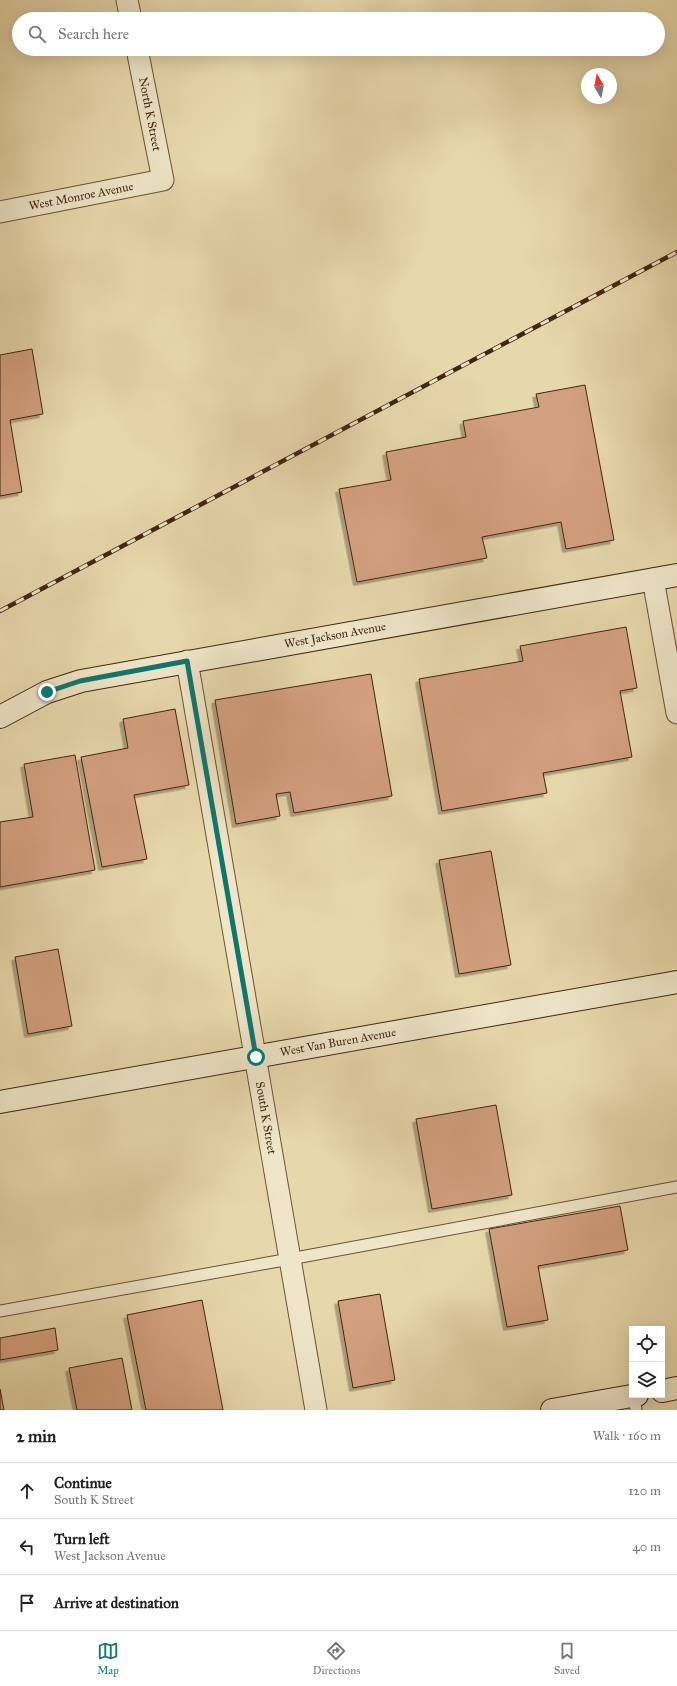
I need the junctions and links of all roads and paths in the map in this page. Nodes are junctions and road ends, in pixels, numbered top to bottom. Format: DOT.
graph roads {
  1 [pos="127,0"];
  2 [pos="130,12"];
  3 [pos="137,56"];
  4 [pos="163,180"];
  5 [pos="0,212"];
  6 [pos="677,575"];
  7 [pos="653,579"];
  8 [pos="187,661"];
  9 [pos="677,713"];
  10 [pos="0,717"];
  11 [pos="677,982"];
  12 [pos="256,1057"];
  13 [pos="0,1102"];
  14 [pos="677,1187"];
  15 [pos="290,1259"];
  16 [pos="0,1311"];
  17 [pos="677,1388"];
  18 [pos="665,1390"];
  19 [pos="636,1400"];
  20 [pos="584,1407"];
  21 [pos="316,1410"];
  22 [pos="552,1410"];
  1 -- 2 [label="street"];
  3 -- 4 [label="street, North K Street"];
  4 -- 5 [label="street, West Monroe Avenue"];
  6 -- 7 [label="street, West Jackson Avenue"];
  7 -- 8 [label="street, West Jackson Avenue"];
  7 -- 9 [label="street"];
  8 -- 10 [label="street, West Jackson Avenue"];
  8 -- 12 [label="street, South K Street"];
  11 -- 12 [label="street, West Van Buren Avenue"];
  12 -- 13 [label="street, West Van Buren Avenue"];
  12 -- 15 [label="street, South K Street"];
  14 -- 15 [label="lane"];
  15 -- 16 [label="lane"];
  15 -- 21 [label="street, South K Street"];
  17 -- 18 [label="street"];
  19 -- 20 [label="street"];
  20 -- 22 [label="street"];
}
